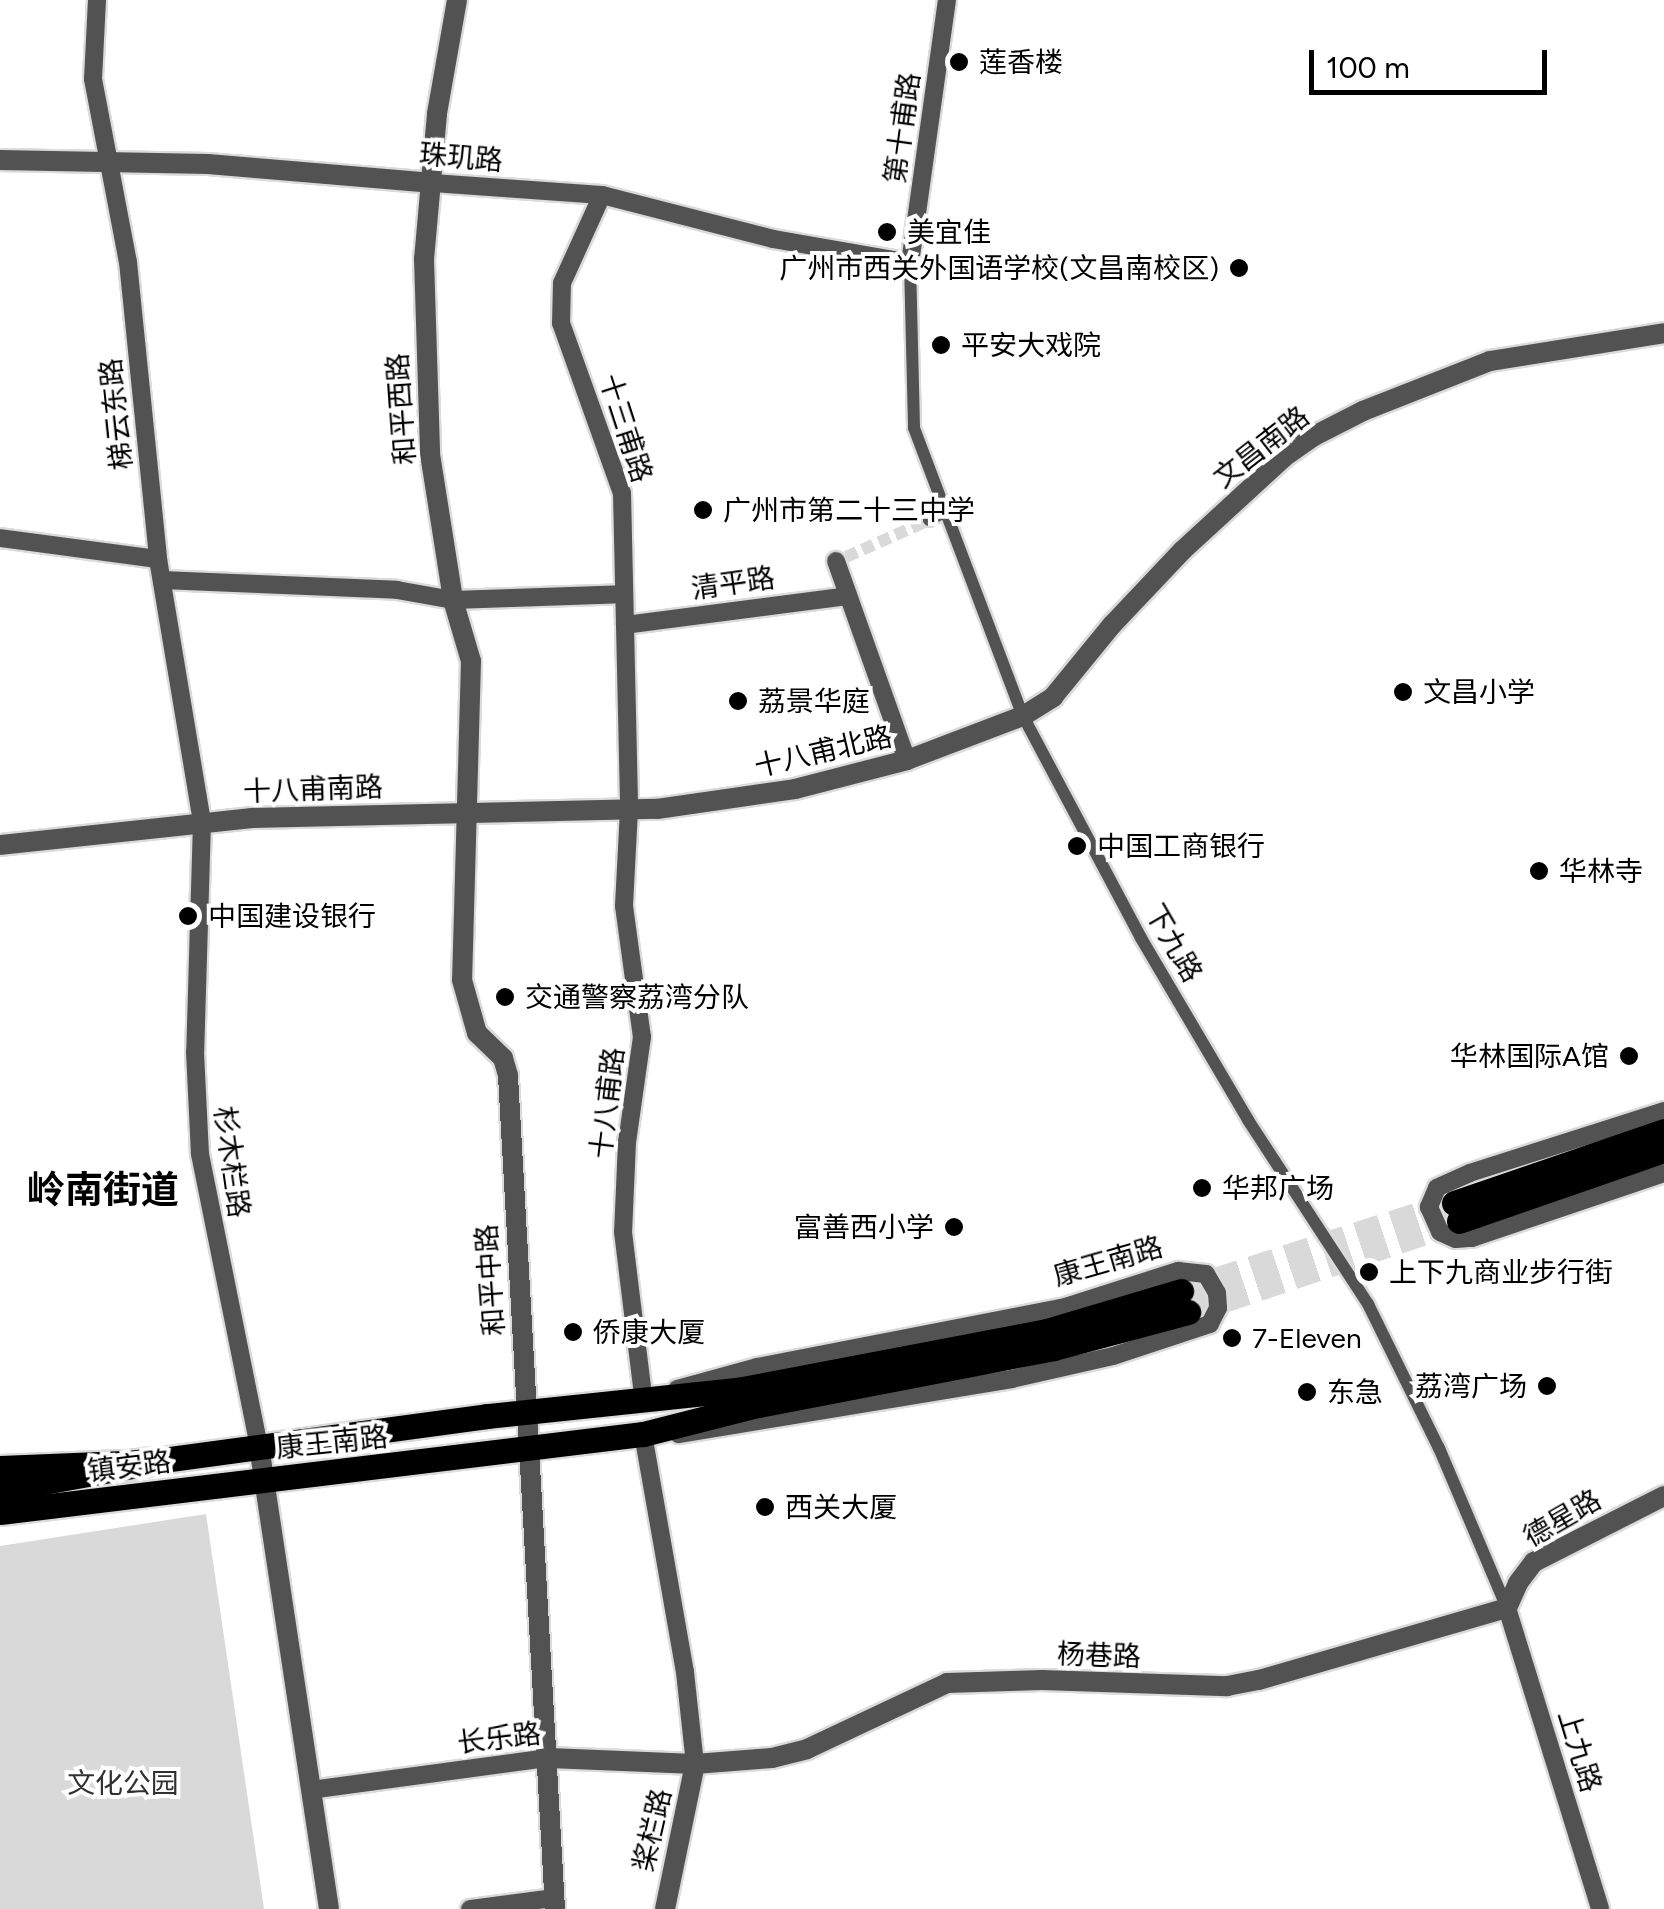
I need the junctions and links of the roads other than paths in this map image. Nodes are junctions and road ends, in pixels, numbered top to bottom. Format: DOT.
graph roads {
  1 [pos="97,0"];
  2 [pos="457,0"];
  3 [pos="947,0"];
  4 [pos="0,160"];
  5 [pos="106,160"];
  6 [pos="433,183"];
  7 [pos="602,195"];
  8 [pos="910,263"];
  9 [pos="1664,333"];
  10 [pos="943,513"];
  11 [pos="929,520"];
  12 [pos="0,538"];
  13 [pos="158,559"];
  14 [pos="841,559"];
  15 [pos="162,580"];
  16 [pos="622,594"];
  17 [pos="848,596"];
  18 [pos="453,600"];
  19 [pos="625,625"];
  20 [pos="1023,716"];
  21 [pos="907,760"];
  22 [pos="629,810"];
  23 [pos="465,813"];
  24 [pos="202,822"];
  25 [pos="0,844"];
  26 [pos="1664,1111"];
  27 [pos="1664,1131"];
  28 [pos="1664,1150"];
  29 [pos="1664,1172"];
  30 [pos="644,1402"];
  31 [pos="527,1411"];
  32 [pos="643,1434"];
  33 [pos="259,1446"];
  34 [pos="529,1448"];
  35 [pos="148,1462"];
  36 [pos="0,1468"];
  37 [pos="264,1480"];
  38 [pos="0,1489"];
  39 [pos="1664,1496"];
  40 [pos="0,1512"];
  41 [pos="1507,1608"];
  42 [pos="549,1758"];
  43 [pos="695,1764"];
  44 [pos="311,1790"];
  45 [pos="554,1903"];
  46 [pos="329,1909"];
  47 [pos="470,1909"];
  48 [pos="664,1909"];
  49 [pos="1600,1909"];
  1 -- 5 [label="street, 梯云东路"];
  2 -- 6 [label="street, 和平西路"];
  3 -- 8 [label="street, 第十甫路"];
  4 -- 5 [label="street, 珠玑路"];
  5 -- 6 [label="street, 珠玑路"];
  5 -- 13 [label="street, 梯云东路"];
  6 -- 7 [label="street, 珠玑路"];
  6 -- 18 [label="street, 和平西路"];
  7 -- 8 [label="street, 珠玑路"];
  7 -- 16 [label="street, 十三甫路"];
  8 -- 10 [label="street, 下九路"];
  9 -- 20 [label="street, 文昌南路"];
  10 -- 11 [label="street"];
  10 -- 20 [label="street, 下九路"];
  12 -- 13 [label="street"];
  13 -- 15 [label="street, 梯云东路"];
  14 -- 17 [label="street"];
  15 -- 18 [label="street"];
  15 -- 24 [label="street, 梯云东路"];
  16 -- 18 [label="street"];
  16 -- 19 [label="street, 十三甫路"];
  17 -- 19 [label="street, 清平路"];
  17 -- 21 [label="street"];
  18 -- 23 [label="street, 和平西路"];
  19 -- 22 [label="street, 十三甫路"];
  20 -- 21 [label="street, 十八甫北路"];
  20 -- 41 [label="street, 下九路"];
  21 -- 22 [label="street, 十八甫北路"];
  22 -- 23 [label="street, 十八甫南路"];
  22 -- 30 [label="street, 十八甫路"];
  23 -- 24 [label="street, 十八甫南路"];
  23 -- 31 [label="street, 和平中路"];
  24 -- 25 [label="street, 十八甫南路"];
  24 -- 33 [label="street, 杉木栏路"];
  26 -- 29 [label="street"];
  27 -- 28 [label="main road"];
  30 -- 31 [label="main road, 康王南路"];
  30 -- 32 [label="main road, 康王南路"];
  30 -- 32 [label="street, 康王南路"];
  31 -- 33 [label="main road, 康王南路"];
  31 -- 34 [label="street, 和平中路"];
  32 -- 34 [label="main road, 康王南路"];
  32 -- 43 [label="street"];
  33 -- 35 [label="main road, 镇安路"];
  33 -- 37 [label="street"];
  34 -- 37 [label="main road, 康王南路"];
  34 -- 42 [label="street, 和平中路"];
  35 -- 36 [label="main road, 镇安路"];
  35 -- 38 [label="highway"];
  37 -- 40 [label="main road, 镇安路"];
  37 -- 44 [label="street"];
  39 -- 41 [label="street, 德星路"];
  41 -- 43 [label="street, 杨巷路"];
  41 -- 49 [label="street, 上九路"];
  42 -- 43 [label="street, 长乐路"];
  42 -- 44 [label="street, 长乐路"];
  42 -- 45 [label="street, 和平中路"];
  43 -- 48 [label="street, 桨栏路"];
  44 -- 46 [label="street"];
  45 -- 47 [label="street"];
}
